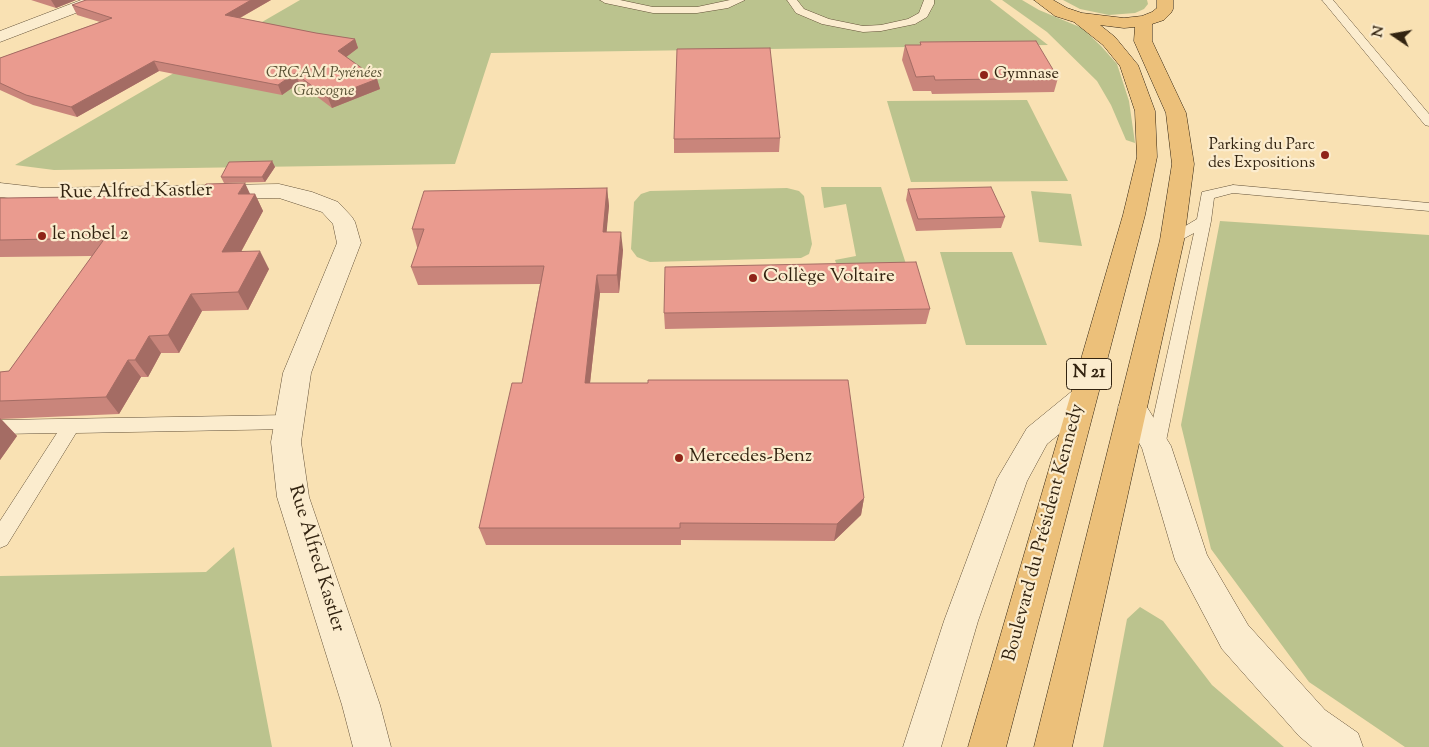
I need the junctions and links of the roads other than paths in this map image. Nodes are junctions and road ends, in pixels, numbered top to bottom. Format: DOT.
graph roads {
  1 [pos="96,0"];
  2 [pos="604,0"];
  3 [pos="740,0"];
  4 [pos="792,0"];
  5 [pos="928,0"];
  6 [pos="1165,0"];
  7 [pos="1327,0"];
  8 [pos="1041,1"];
  9 [pos="1080,18"];
  10 [pos="1144,21"];
  11 [pos="0,37"];
  12 [pos="1429,122"];
  13 [pos="0,190"];
  14 [pos="1429,208"];
  15 [pos="1204,220"];
  16 [pos="1172,240"];
  17 [pos="1081,400"];
  18 [pos="1132,407"];
  19 [pos="289,422"];
  20 [pos="71,426"];
  21 [pos="0,427"];
  22 [pos="1156,446"];
  23 [pos="0,539"];
  24 [pos="372,747"];
  25 [pos="922,747"];
  26 [pos="987,747"];
  27 [pos="1053,747"];
  28 [pos="1344,747"];
  1 -- 11 [label="street"];
  2 -- 3 [label="lane"];
  4 -- 5 [label="lane"];
  6 -- 10 [label="main road"];
  7 -- 12 [label="lane"];
  8 -- 9 [label="main road"];
  9 -- 10 [label="main road"];
  9 -- 17 [label="main road, Boulevard du Président Kennedy / N 21"];
  10 -- 16 [label="main road, N 21"];
  13 -- 19 [label="street, Rue Alfred Kastler"];
  14 -- 15 [label="lane"];
  15 -- 16 [label="lane"];
  15 -- 22 [label="lane"];
  16 -- 18 [label="main road, N 21"];
  17 -- 25 [label="street"];
  17 -- 26 [label="main road, Boulevard du Président Kennedy / N 21"];
  18 -- 22 [label="street"];
  18 -- 27 [label="main road, N 21"];
  19 -- 20 [label="lane"];
  19 -- 24 [label="street, Rue Alfred Kastler"];
  20 -- 21 [label="lane"];
  20 -- 23 [label="lane"];
  22 -- 28 [label="street"];
}
